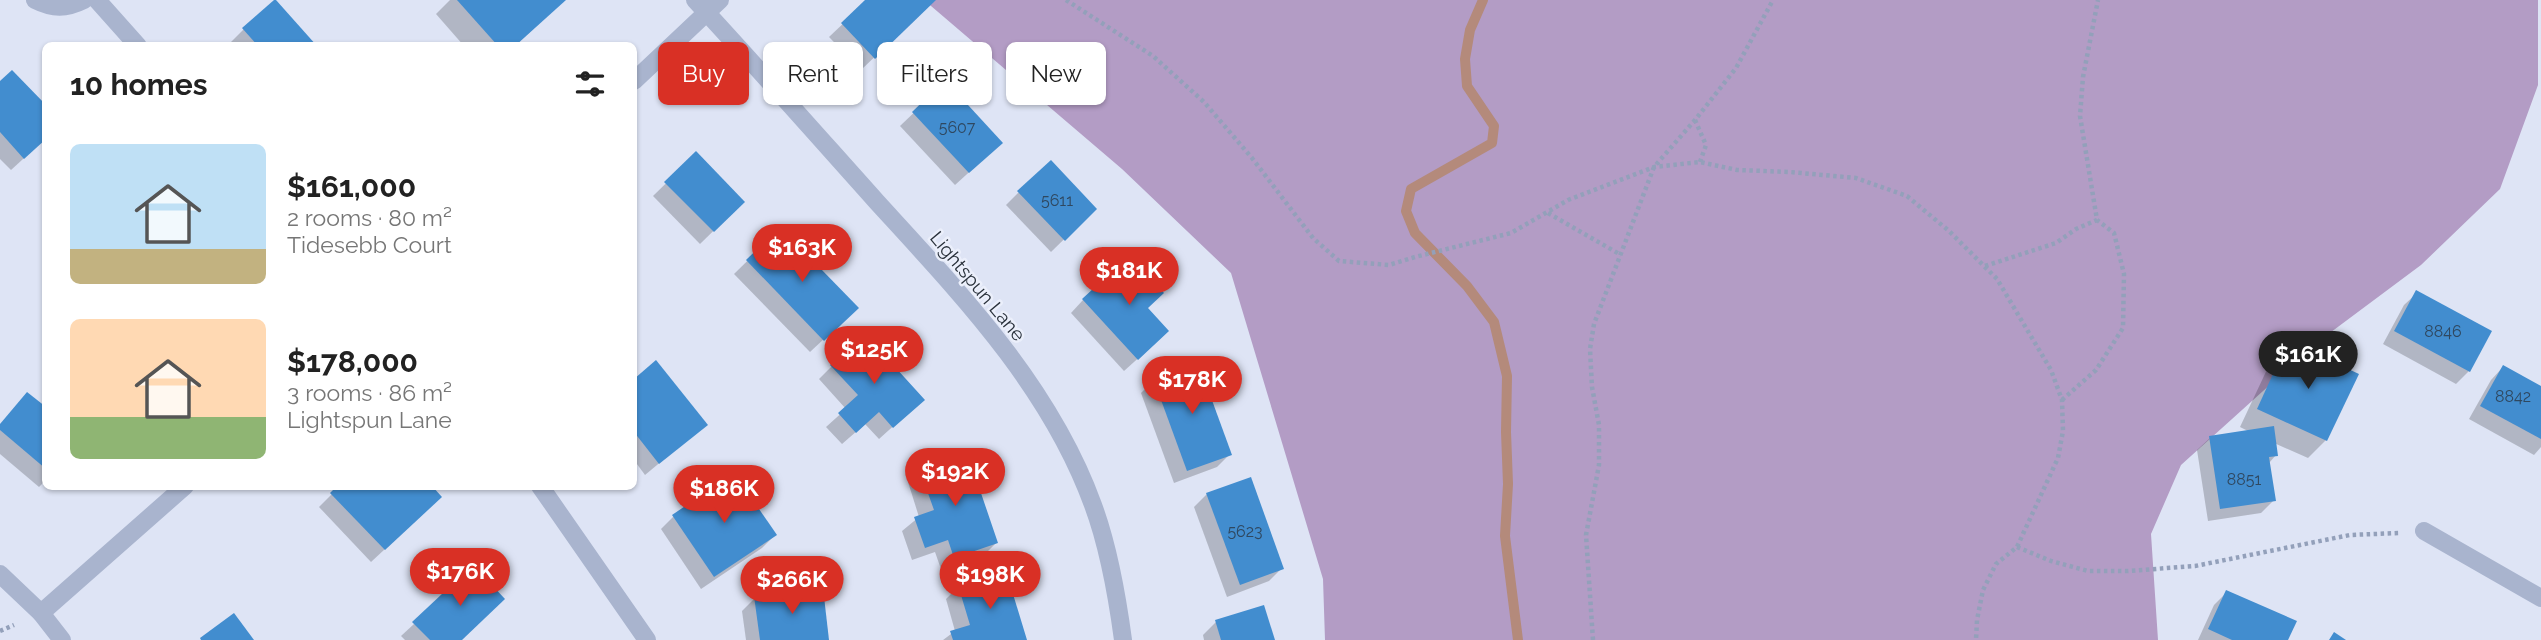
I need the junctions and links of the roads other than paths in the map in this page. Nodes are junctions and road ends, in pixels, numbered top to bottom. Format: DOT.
graph roads {
  1 [pos="36,0"];
  2 [pos="84,0"];
  3 [pos="97,0"];
  4 [pos="720,0"];
  5 [pos="701,7"];
  6 [pos="134,42"];
  7 [pos="637,78"];
  8 [pos="180,490"];
  9 [pos="543,490"];
  10 [pos="2424,531"];
  11 [pos="0,573"];
  12 [pos="2541,597"];
  13 [pos="41,613"];
  14 [pos="62,640"];
  15 [pos="647,640"];
  16 [pos="1123,640"];
  1 -- 2 [label="street"];
  3 -- 6 [label="street"];
  4 -- 5 [label="street"];
  5 -- 7 [label="street"];
  5 -- 16 [label="street, Lightspun Lane"];
  8 -- 13 [label="street"];
  9 -- 15 [label="street"];
  10 -- 12 [label="street"];
  11 -- 13 [label="street"];
  13 -- 14 [label="street"];
}
